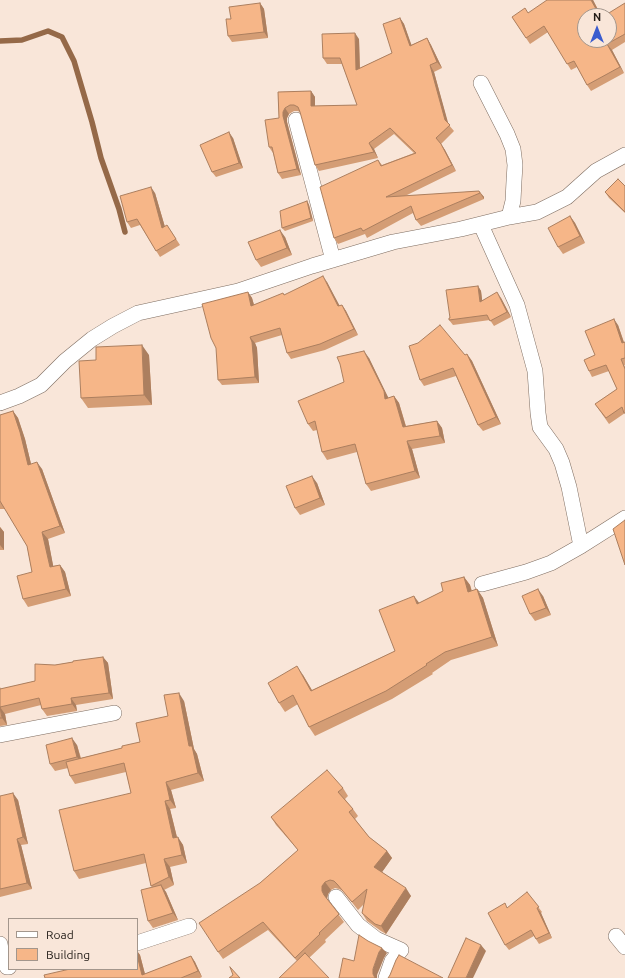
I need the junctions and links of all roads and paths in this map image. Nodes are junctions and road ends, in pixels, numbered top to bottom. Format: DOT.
graph roads {
  1 [pos="481,83"];
  2 [pos="296,120"];
  3 [pos="625,155"];
  4 [pos="509,217"];
  5 [pos="481,225"];
  6 [pos="333,260"];
  7 [pos="0,403"];
  8 [pos="625,518"];
  9 [pos="581,546"];
  10 [pos="482,584"];
  11 [pos="114,713"];
  12 [pos="0,735"];
  13 [pos="336,897"];
  14 [pos="189,926"];
  15 [pos="0,944"];
  16 [pos="138,944"];
  17 [pos="8,967"];
  18 [pos="386,978"];
  1 -- 4 [label="street"];
  2 -- 6 [label="street"];
  3 -- 4 [label="street"];
  4 -- 5 [label="street"];
  5 -- 6 [label="street"];
  5 -- 9 [label="street"];
  6 -- 7 [label="street"];
  8 -- 9 [label="street"];
  9 -- 10 [label="street"];
  11 -- 12 [label="street"];
  13 -- 18 [label="street"];
  14 -- 16 [label="street"];
  15 -- 17 [label="street"];
}
